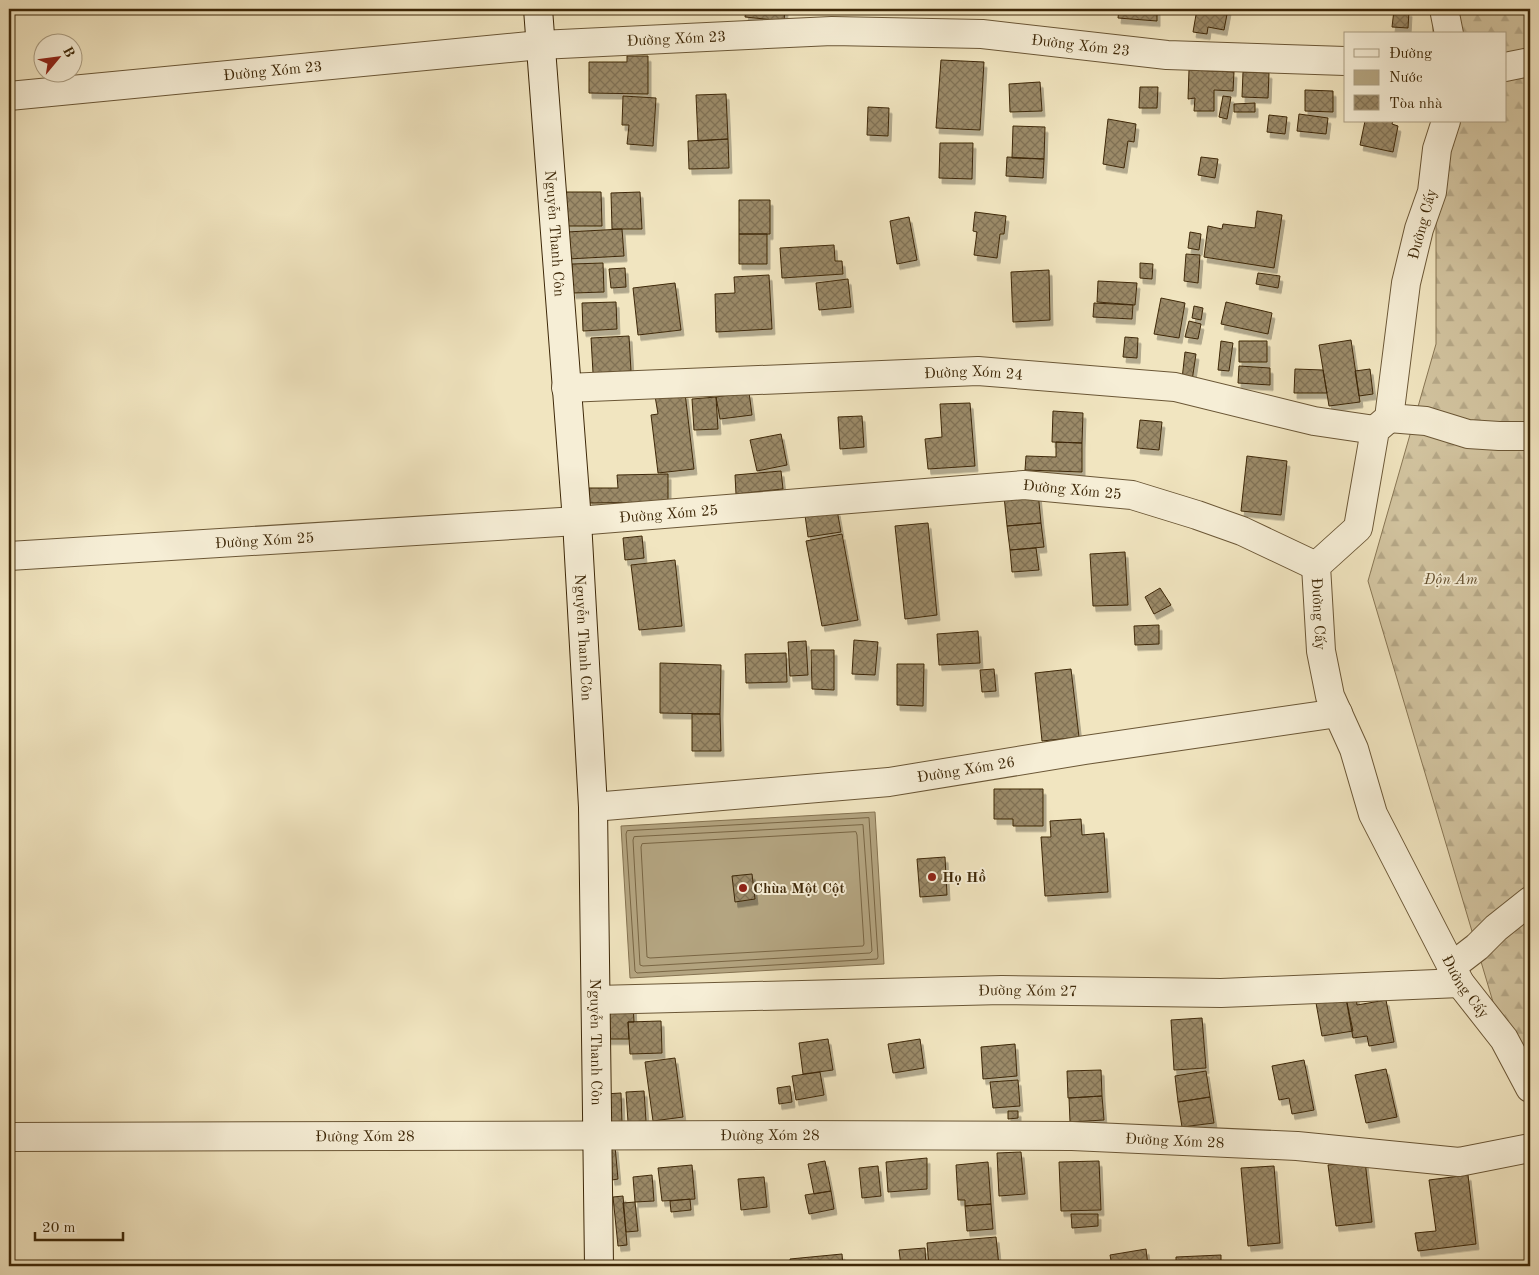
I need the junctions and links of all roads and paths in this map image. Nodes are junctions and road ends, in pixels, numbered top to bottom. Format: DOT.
graph roads {
  1 [pos="538,9"];
  2 [pos="1444,9"];
  3 [pos="1449,32"];
  4 [pos="540,45"];
  5 [pos="1344,61"];
  6 [pos="9,96"];
  7 [pos="1446,122"];
  8 [pos="566,388"];
  9 [pos="1382,424"];
  10 [pos="1530,436"];
  11 [pos="576,521"];
  12 [pos="9,556"];
  13 [pos="1316,566"];
  14 [pos="1338,713"];
  15 [pos="593,807"];
  16 [pos="1530,901"];
  17 [pos="1456,975"];
  18 [pos="596,1000"];
  19 [pos="1530,1088"];
  20 [pos="596,1137"];
  21 [pos="9,1138"];
  22 [pos="1530,1148"];
  23 [pos="599,1266"];
  1 -- 4 [label="street, Nguyễn Thanh Côn"];
  2 -- 3 [label="street"];
  4 -- 5 [label="street, Đường Xóm 23"];
  4 -- 6 [label="street, Đường Xóm 23"];
  4 -- 8 [label="street, Nguyễn Thanh Côn"];
  7 -- 9 [label="street, Đường Cấy"];
  8 -- 9 [label="street, Đường Xóm 24"];
  8 -- 11 [label="street, Nguyễn Thanh Côn"];
  9 -- 10 [label="street, Đường Xóm 24"];
  9 -- 13 [label="street, Đường Cấy"];
  11 -- 12 [label="street, Đường Xóm 25"];
  11 -- 13 [label="street, Đường Xóm 25"];
  11 -- 15 [label="street, Nguyễn Thanh Côn"];
  13 -- 14 [label="street, Đường Cấy"];
  14 -- 15 [label="street, Đường Xóm 26"];
  14 -- 17 [label="street, Đường Cấy"];
  15 -- 18 [label="street, Nguyễn Thanh Côn"];
  16 -- 17 [label="street"];
  17 -- 18 [label="street, Đường Xóm 27"];
  17 -- 19 [label="street, Đường Cấy"];
  18 -- 20 [label="street, Nguyễn Thanh Côn"];
  20 -- 21 [label="street, Đường Xóm 28"];
  20 -- 22 [label="street, Đường Xóm 28"];
  20 -- 23 [label="street, Nguyễn Thanh Côn"];
}
